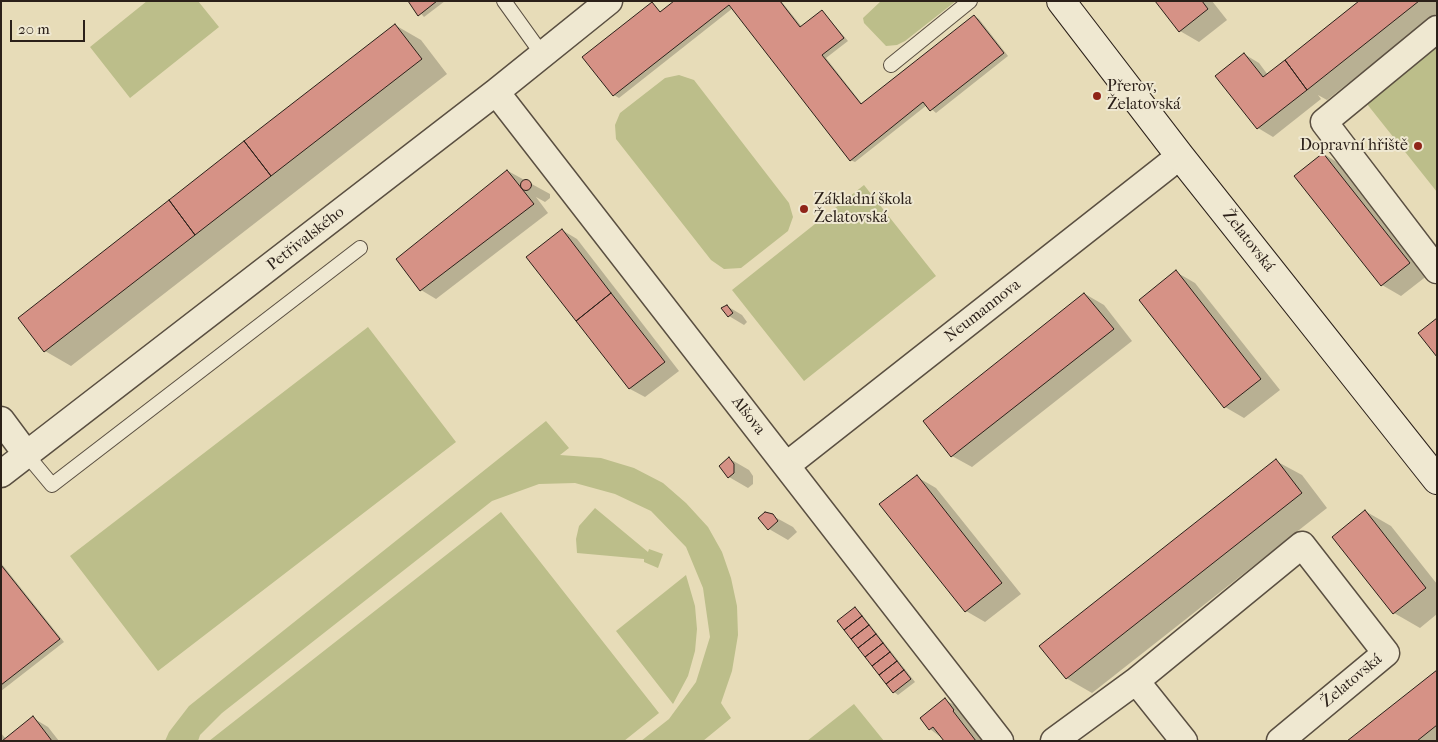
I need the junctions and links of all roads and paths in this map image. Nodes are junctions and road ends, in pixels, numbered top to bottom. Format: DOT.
graph roads {
  1 [pos="504,1"];
  2 [pos="609,1"];
  3 [pos="970,1"];
  4 [pos="1061,1"];
  5 [pos="1437,29"];
  6 [pos="542,54"];
  7 [pos="891,65"];
  8 [pos="496,92"];
  9 [pos="1180,156"];
  10 [pos="360,248"];
  11 [pos="1437,270"];
  12 [pos="1,420"];
  13 [pos="27,455"];
  14 [pos="786,465"];
  15 [pos="1,474"];
  16 [pos="1437,480"];
  17 [pos="1136,681"];
  18 [pos="1000,741"];
  19 [pos="1054,741"];
  20 [pos="1184,741"];
  21 [pos="1280,741"];
  1 -- 6 [label="lane"];
  2 -- 6 [label="street, Petřivalského"];
  3 -- 7 [label="lane"];
  4 -- 9 [label="main road, Želatovská"];
  5 -- 11 [label="street"];
  6 -- 8 [label="street, Petřivalského"];
  8 -- 13 [label="street, Petřivalského"];
  8 -- 14 [label="street, Alšova"];
  9 -- 14 [label="street, Neumannova"];
  9 -- 16 [label="main road, Želatovská"];
  10 -- 13 [label="lane"];
  12 -- 13 [label="street"];
  13 -- 15 [label="street, Petřivalského"];
  14 -- 18 [label="street, Alšova"];
  17 -- 19 [label="street, Želatovská"];
  17 -- 20 [label="street"];
  17 -- 21 [label="street, Želatovská"];
}
